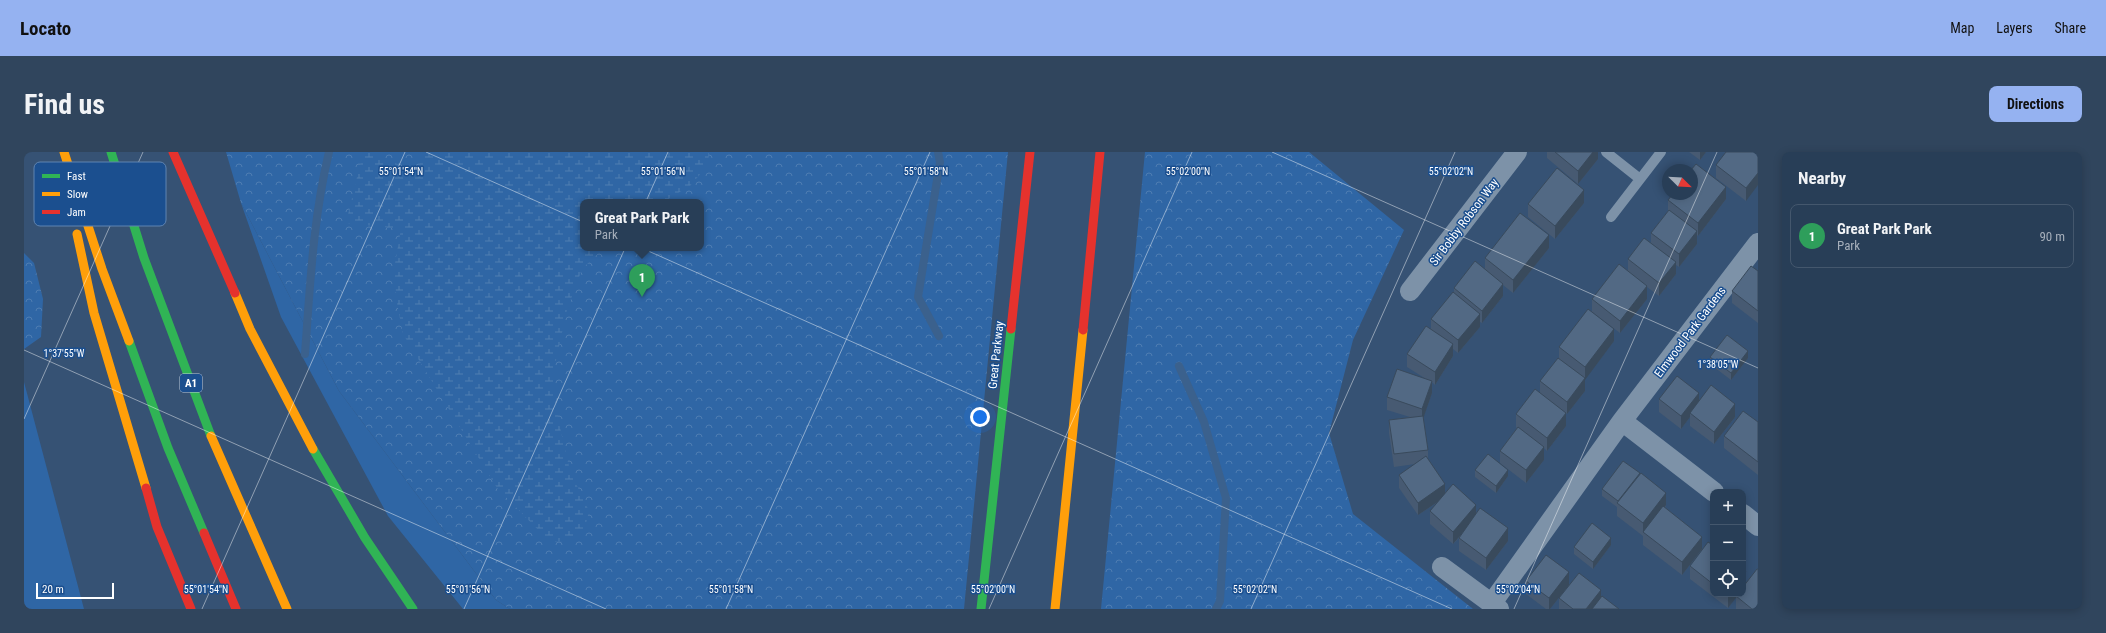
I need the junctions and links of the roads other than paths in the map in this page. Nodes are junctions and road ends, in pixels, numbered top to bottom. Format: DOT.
graph roads {
  1 [pos="60,152"];
  2 [pos="64,152"];
  3 [pos="112,152"];
  4 [pos="173,152"];
  5 [pos="1030,152"];
  6 [pos="1100,152"];
  7 [pos="1517,152"];
  8 [pos="1606,152"];
  9 [pos="1661,152"];
  10 [pos="62,162"];
  11 [pos="67,162"];
  12 [pos="115,162"];
  13 [pos="1640,179"];
  14 [pos="1611,217"];
  15 [pos="76,226"];
  16 [pos="88,226"];
  17 [pos="134,226"];
  18 [pos="1758,243"];
  19 [pos="1410,291"];
  20 [pos="1622,422"];
  21 [pos="1710,489"];
  22 [pos="1746,516"];
  23 [pos="1758,526"];
  24 [pos="1442,567"];
  25 [pos="1496,606"];
  26 [pos="191,609"];
  27 [pos="236,609"];
  28 [pos="287,609"];
  29 [pos="413,609"];
  30 [pos="981,609"];
  31 [pos="1055,609"];
  1 -- 10 [label="main road"];
  2 -- 11 [label="main road"];
  3 -- 12 [label="main road, A1"];
  4 -- 29 [label="main road"];
  5 -- 30 [label="main road, Great Parkway"];
  6 -- 31 [label="main road"];
  7 -- 19 [label="street, Sir Bobby Robson Way"];
  8 -- 13 [label="lane"];
  9 -- 13 [label="lane"];
  13 -- 14 [label="lane"];
  15 -- 26 [label="main road"];
  16 -- 27 [label="main road"];
  17 -- 28 [label="main road, A1"];
  18 -- 20 [label="street, Elmwood Park Gardens"];
  20 -- 21 [label="street"];
  20 -- 25 [label="street, Elmwood Park Gardens"];
  22 -- 23 [label="street"];
  24 -- 25 [label="street, Elmwood Park Gardens"];
}
